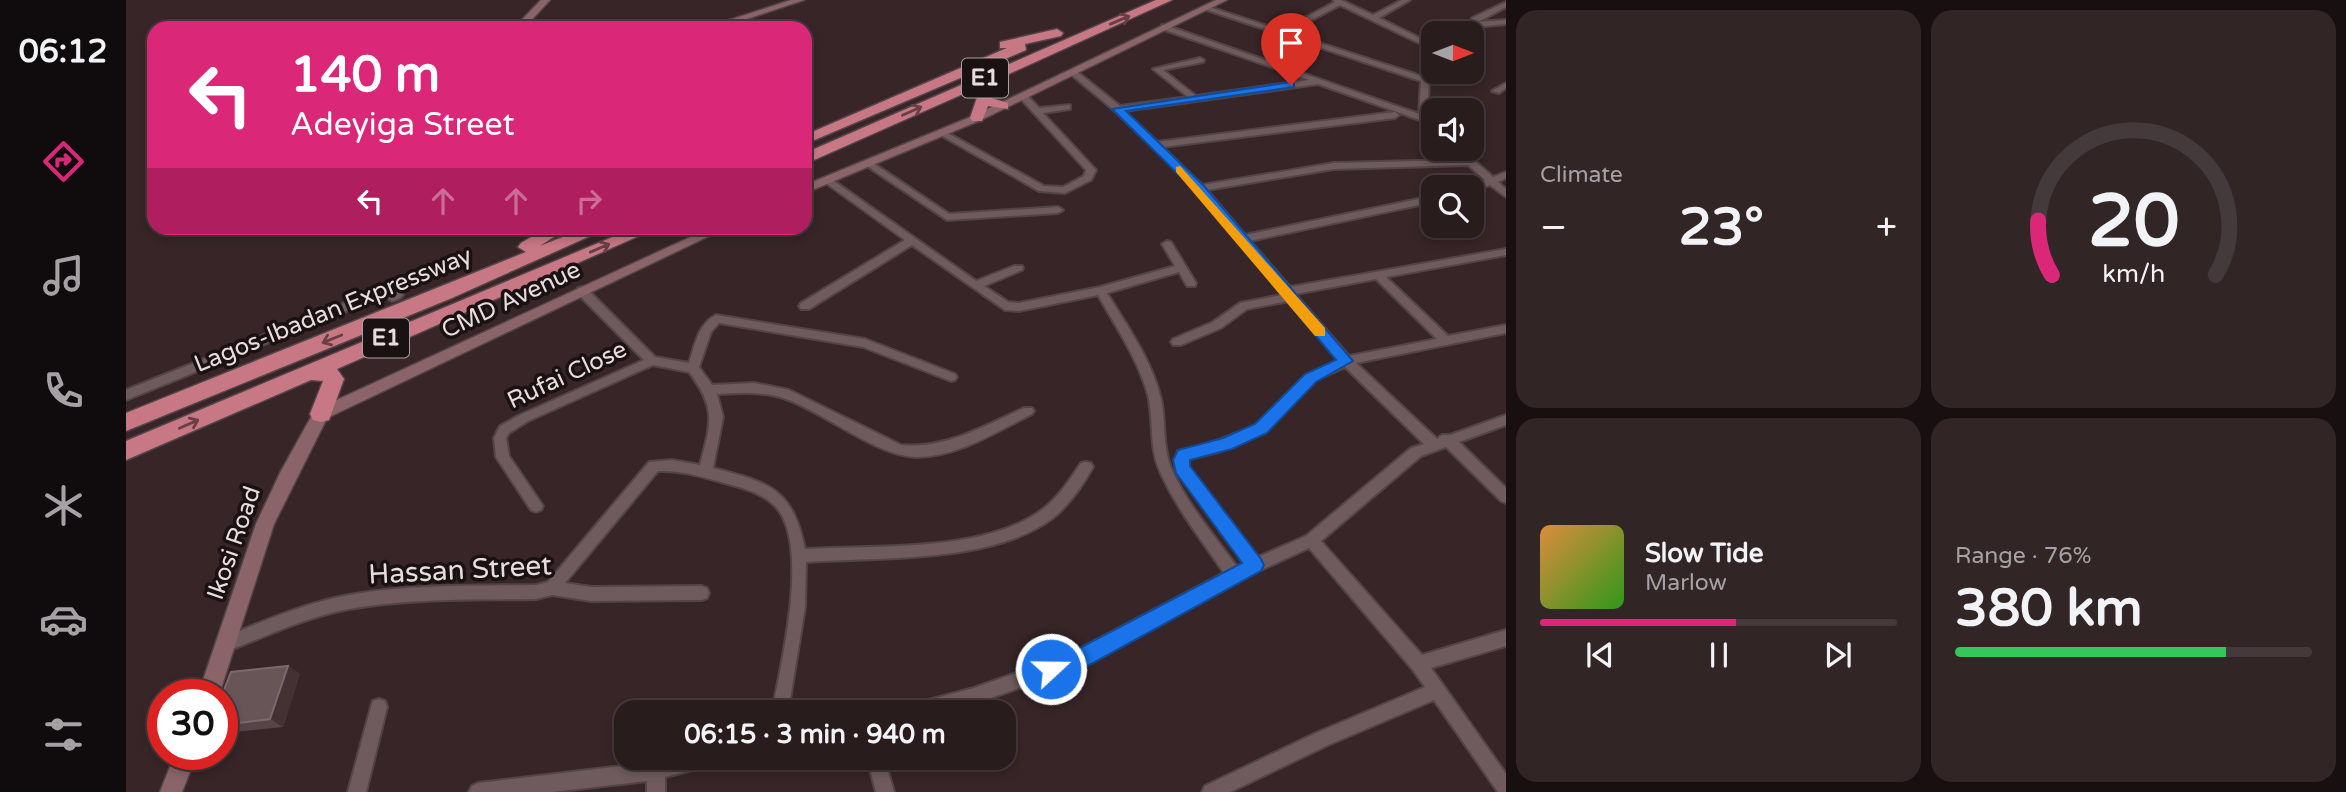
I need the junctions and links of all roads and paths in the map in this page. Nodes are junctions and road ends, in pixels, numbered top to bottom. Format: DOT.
graph roads {
  1 [pos="546,0"];
  2 [pos="800,0"];
  3 [pos="811,0"];
  4 [pos="1136,0"];
  5 [pos="1166,0"];
  6 [pos="1223,0"];
  7 [pos="1407,0"];
  8 [pos="1338,1"];
  9 [pos="1506,4"];
  10 [pos="1206,8"];
  11 [pos="1375,17"];
  12 [pos="526,21"];
  13 [pos="732,21"];
  14 [pos="744,21"];
  15 [pos="1475,21"];
  16 [pos="1506,22"];
  17 [pos="1299,23"];
  18 [pos="1484,24"];
  19 [pos="1165,27"];
  20 [pos="1060,32"];
  21 [pos="1079,37"];
  22 [pos="1421,40"];
  23 [pos="1200,60"];
  24 [pos="1000,72"];
  25 [pos="1072,72"];
  26 [pos="1421,79"];
  27 [pos="1315,82"];
  28 [pos="1506,85"];
  29 [pos="1496,91"];
  30 [pos="1023,96"];
  31 [pos="1194,98"];
  32 [pos="983,100"];
  33 [pos="1003,106"];
  34 [pos="1067,107"];
  35 [pos="1118,109"];
  36 [pos="1038,111"];
  37 [pos="866,114"];
  38 [pos="1395,115"];
  39 [pos="1421,117"];
  40 [pos="977,118"];
  41 [pos="812,128"];
  42 [pos="875,128"];
  43 [pos="941,133"];
  44 [pos="812,137"];
  45 [pos="1156,145"];
  46 [pos="812,156"];
  47 [pos="1469,162"];
  48 [pos="870,164"];
  49 [pos="1506,175"];
  50 [pos="828,181"];
  51 [pos="1493,183"];
  52 [pos="1484,186"];
  53 [pos="812,187"];
  54 [pos="1200,188"];
  55 [pos="1506,194"];
  56 [pos="1421,202"];
  57 [pos="1058,210"];
  58 [pos="546,235"];
  59 [pos="582,235"];
  60 [pos="631,235"];
  61 [pos="705,235"];
  62 [pos="1243,239"];
  63 [pos="913,240"];
  64 [pos="1167,244"];
  65 [pos="1506,252"];
  66 [pos="1018,268"];
  67 [pos="1182,268"];
  68 [pos="1380,277"];
  69 [pos="1191,282"];
  70 [pos="978,284"];
  71 [pos="1101,290"];
  72 [pos="582,291"];
  73 [pos="391,293"];
  74 [pos="445,294"];
  75 [pos="1287,294"];
  76 [pos="805,306"];
  77 [pos="362,327"];
  78 [pos="1506,329"];
  79 [pos="1444,339"];
  80 [pos="1177,342"];
  81 [pos="652,361"];
  82 [pos="1346,361"];
  83 [pos="693,368"];
  84 [pos="299,375"];
  85 [pos="951,377"];
  86 [pos="712,390"];
  87 [pos="126,396"];
  88 [pos="1028,411"];
  89 [pos="321,414"];
  90 [pos="1506,420"];
  91 [pos="126,422"];
  92 [pos="1440,442"];
  93 [pos="126,451"];
  94 [pos="1086,467"];
  95 [pos="705,472"];
  96 [pos="1506,497"];
  97 [pos="537,506"];
  98 [pos="1311,540"];
  99 [pos="801,556"];
  100 [pos="1255,565"];
  101 [pos="1234,575"];
  102 [pos="552,589"];
  103 [pos="702,593"];
  104 [pos="1506,638"];
  105 [pos="228,643"];
  106 [pos="1419,664"];
  107 [pos="214,679"];
  108 [pos="1437,690"];
  109 [pos="782,700"];
  110 [pos="959,700"];
  111 [pos="379,707"];
  112 [pos="180,770"];
  113 [pos="660,770"];
  114 [pos="879,770"];
  115 [pos="656,771"];
  116 [pos="1506,789"];
  117 [pos="171,792"];
  118 [pos="357,792"];
  119 [pos="478,792"];
  120 [pos="656,792"];
  121 [pos="885,792"];
  122 [pos="1211,792"];
  1 -- 12 [label="street"];
  2 -- 13 [label="street"];
  3 -- 14 [label="street"];
  4 -- 20 [label="highway, E1"];
  21 -- 5 [label="highway, E1, one-way"];
  6 -- 10 [label="street"];
  7 -- 11 [label="street"];
  8 -- 11 [label="street"];
  8 -- 17 [label="street"];
  9 -- 15 [label="street"];
  10 -- 19 [label="street"];
  10 -- 26 [label="street"];
  11 -- 22 [label="street"];
  16 -- 18 [label="street"];
  19 -- 25 [label="street"];
  19 -- 39 [label="street"];
  20 -- 21 [label="highway"];
  20 -- 37 [label="highway, E1"];
  20 -- 41 [label="highway"];
  21 -- 24 [label="highway, E1"];
  23 -- 31 [label="street"];
  24 -- 32 [label="highway"];
  42 -- 24 [label="highway, E1, one-way"];
  25 -- 30 [label="street"];
  25 -- 35 [label="street"];
  27 -- 31 [label="street"];
  28 -- 29 [label="street"];
  30 -- 33 [label="street"];
  30 -- 36 [label="street"];
  31 -- 35 [label="street"];
  32 -- 33 [label="highway"];
  32 -- 40 [label="highway"];
  33 -- 40 [label="street"];
  34 -- 36 [label="street"];
  35 -- 45 [label="street"];
  36 -- 43 [label="street"];
  37 -- 42 [label="highway"];
  37 -- 44 [label="highway, E1"];
  38 -- 45 [label="street"];
  40 -- 43 [label="street"];
  42 -- 46 [label="highway, E1"];
  43 -- 48 [label="street"];
  45 -- 54 [label="street"];
  47 -- 51 [label="street"];
  47 -- 54 [label="street"];
  48 -- 50 [label="street"];
  48 -- 57 [label="street"];
  49 -- 51 [label="street"];
  50 -- 53 [label="street"];
  50 -- 63 [label="street"];
  51 -- 52 [label="street"];
  51 -- 55 [label="street"];
  54 -- 62 [label="street"];
  56 -- 62 [label="street"];
  58 -- 74 [label="highway"];
  59 -- 74 [label="highway, Lagos-Ibadan Expressway / E1"];
  84 -- 60 [label="highway, Lagos-Ibadan Expressway / E1, one-way"];
  61 -- 72 [label="street, CMD Avenue"];
  62 -- 75 [label="street"];
  63 -- 70 [label="street"];
  63 -- 76 [label="street"];
  64 -- 67 [label="street"];
  65 -- 68 [label="street"];
  66 -- 70 [label="street"];
  67 -- 69 [label="street"];
  67 -- 71 [label="street"];
  68 -- 75 [label="street"];
  68 -- 79 [label="street"];
  70 -- 71 [label="street"];
  71 -- 101 [label="street"];
  72 -- 81 [label="street"];
  72 -- 89 [label="street, CMD Avenue"];
  73 -- 74 [label="highway"];
  73 -- 77 [label="highway"];
  73 -- 87 [label="street"];
  74 -- 77 [label="highway, Lagos-Ibadan Expressway / E1"];
  75 -- 80 [label="street"];
  75 -- 82 [label="street"];
  77 -- 91 [label="highway, Lagos-Ibadan Expressway / E1, one-way"];
  78 -- 79 [label="street"];
  79 -- 82 [label="street"];
  81 -- 83 [label="street"];
  81 -- 97 [label="street, Rufai Close"];
  82 -- 92 [label="street"];
  82 -- 100 [label="street"];
  83 -- 85 [label="street"];
  83 -- 86 [label="street"];
  84 -- 89 [label="highway"];
  93 -- 84 [label="highway, Lagos-Ibadan Expressway / E1, one-way"];
  86 -- 88 [label="street"];
  86 -- 95 [label="street"];
  89 -- 105 [label="street, Ikosi Road"];
  90 -- 92 [label="street"];
  92 -- 96 [label="street"];
  92 -- 98 [label="street"];
  94 -- 99 [label="street"];
  95 -- 99 [label="street"];
  95 -- 102 [label="street"];
  98 -- 100 [label="street"];
  98 -- 106 [label="street"];
  99 -- 109 [label="street"];
  100 -- 101 [label="street"];
  101 -- 110 [label="street"];
  102 -- 103 [label="street, Hassan Street"];
  102 -- 105 [label="street, Hassan Street"];
  104 -- 106 [label="street"];
  105 -- 107 [label="street, Ikosi Road"];
  106 -- 108 [label="street"];
  108 -- 116 [label="street"];
  108 -- 122 [label="street"];
  111 -- 118 [label="street"];
  112 -- 117 [label="street"];
  113 -- 115 [label="street"];
  114 -- 121 [label="street"];
  115 -- 119 [label="street"];
  115 -- 120 [label="street"];
}
